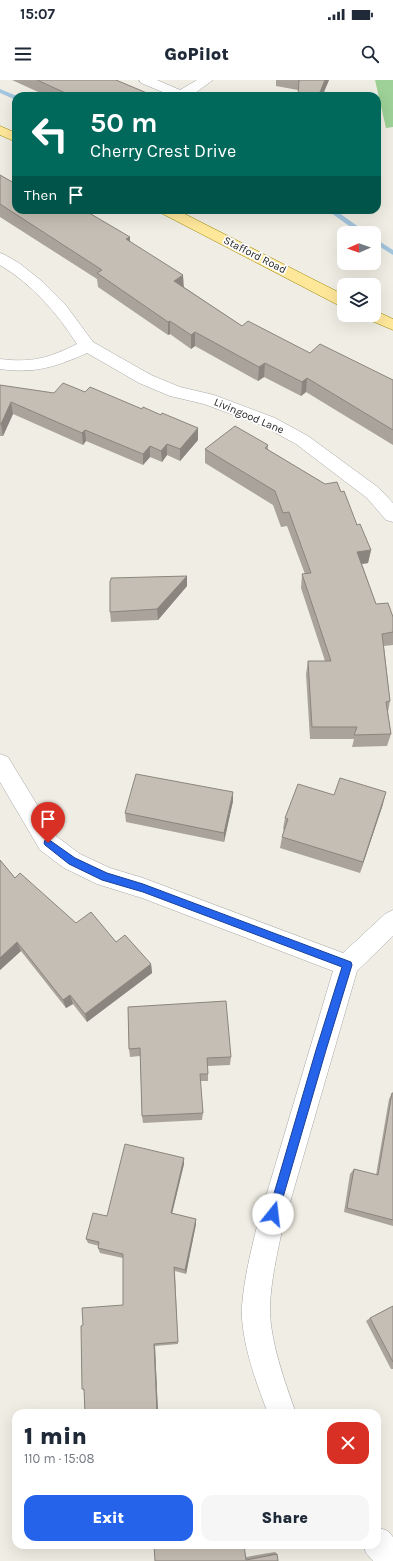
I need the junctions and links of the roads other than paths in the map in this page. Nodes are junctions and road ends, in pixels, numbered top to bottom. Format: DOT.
graph roads {
  1 [pos="146,80"];
  2 [pos="206,80"];
  3 [pos="176,92"];
  4 [pos="188,92"];
  5 [pos="0,130"];
  6 [pos="12,136"];
  7 [pos="174,214"];
  8 [pos="0,258"];
  9 [pos="337,296"];
  10 [pos="381,319"];
  11 [pos="393,325"];
  12 [pos="87,346"];
  13 [pos="0,364"];
  14 [pos="393,515"];
  15 [pos="0,763"];
  16 [pos="393,921"];
  17 [pos="347,965"];
  18 [pos="280,1409"];
  19 [pos="381,1546"];
  20 [pos="393,1560"];
  1 -- 3 [label="street"];
  2 -- 4 [label="street"];
  5 -- 6 [label="main road"];
  7 -- 9 [label="main road, Stafford Road"];
  8 -- 12 [label="street, Livingood Lane"];
  10 -- 11 [label="main road"];
  12 -- 13 [label="street"];
  12 -- 14 [label="street, Livingood Lane"];
  15 -- 17 [label="street"];
  16 -- 17 [label="street"];
  17 -- 18 [label="street"];
  19 -- 20 [label="street"];
}
